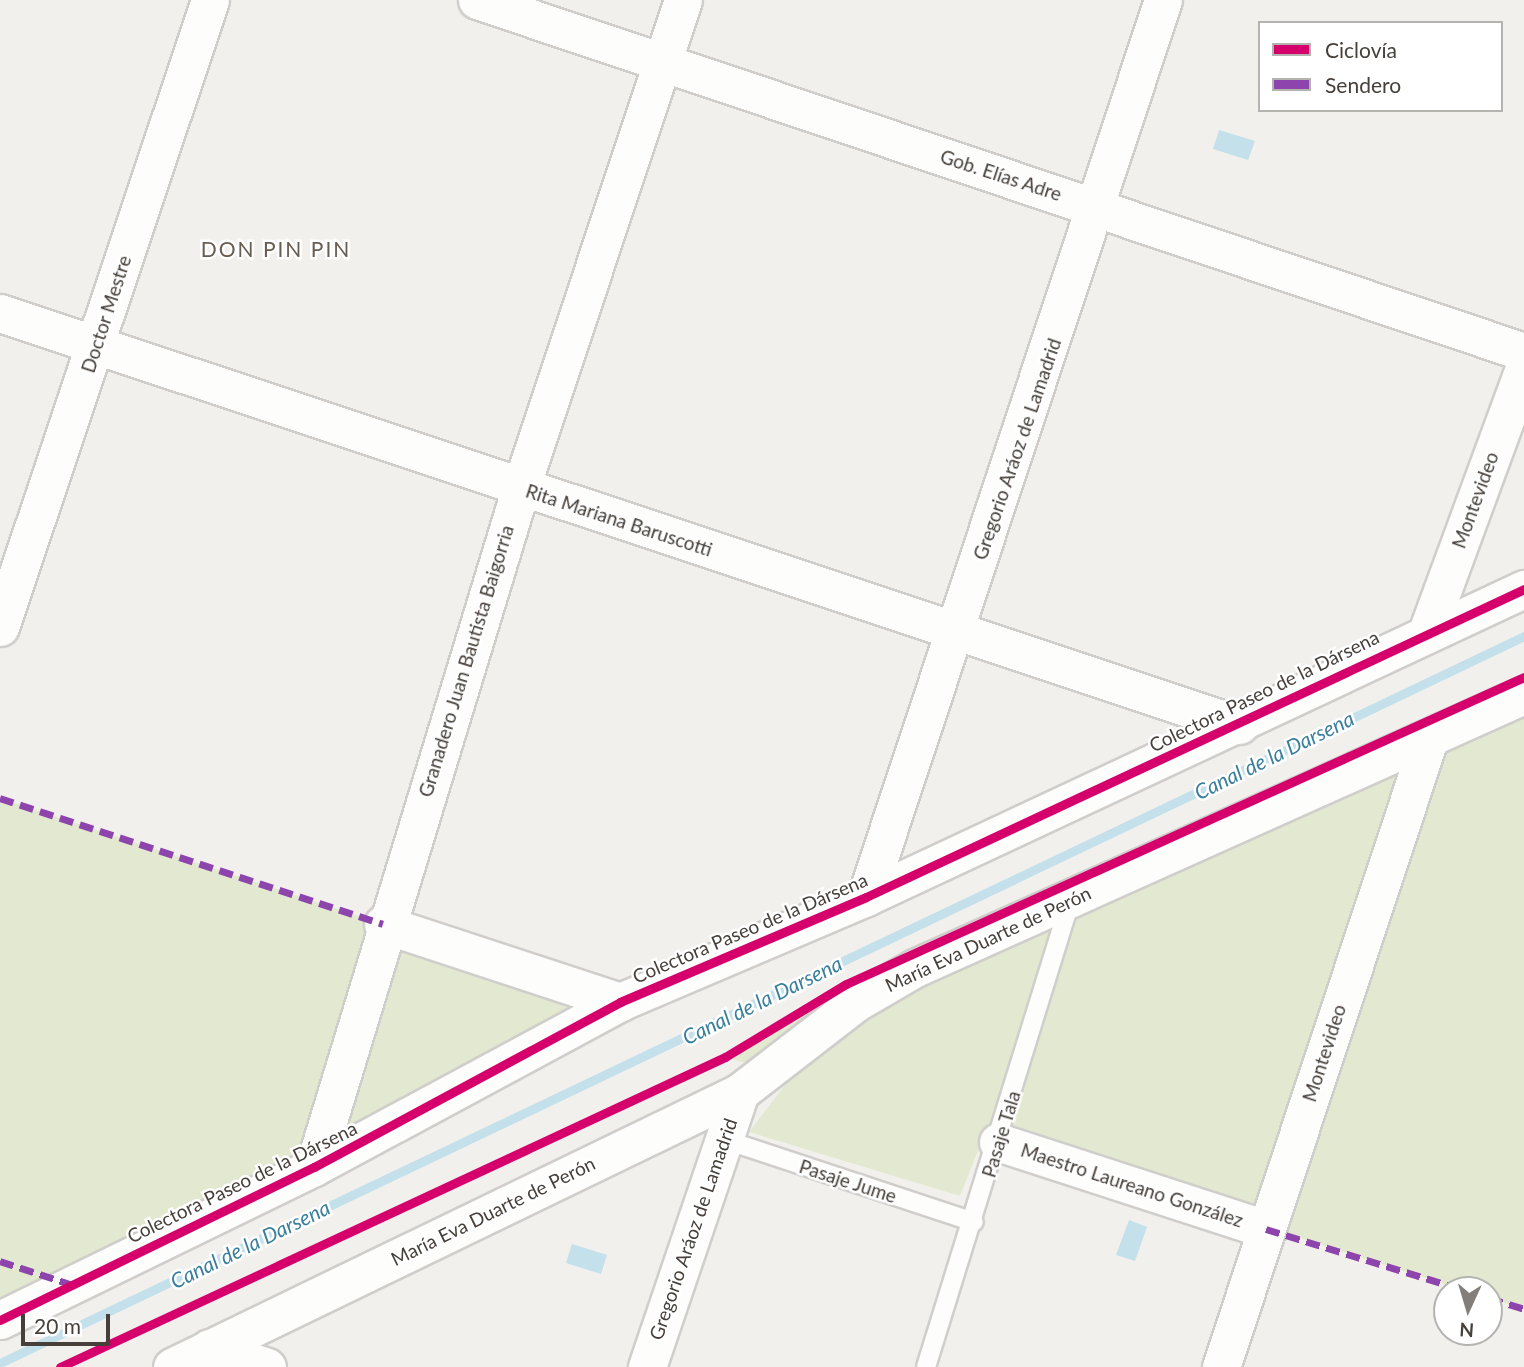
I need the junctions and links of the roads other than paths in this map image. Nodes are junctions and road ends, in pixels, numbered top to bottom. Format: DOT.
graph roads {
  1 [pos="210,0"];
  2 [pos="477,0"];
  3 [pos="684,0"];
  4 [pos="1163,0"];
  5 [pos="663,64"];
  6 [pos="1099,207"];
  7 [pos="0,313"];
  8 [pos="95,345"];
  9 [pos="1524,352"];
  10 [pos="1524,369"];
  11 [pos="521,487"];
  12 [pos="1524,589"];
  13 [pos="0,627"];
  14 [pos="955,632"];
  15 [pos="1427,632"];
  16 [pos="1524,695"];
  17 [pos="1239,725"];
  18 [pos="1429,739"];
  19 [pos="866,897"];
  20 [pos="1071,900"];
  21 [pos="383,924"];
  22 [pos="620,1002"];
  23 [pos="740,1092"];
  24 [pos="723,1139"];
  25 [pos="998,1142"];
  26 [pos="314,1167"];
  27 [pos="974,1222"];
  28 [pos="1266,1229"];
  29 [pos="0,1320"];
  30 [pos="209,1348"];
  31 [pos="172,1367"];
  32 [pos="267,1367"];
  33 [pos="647,1367"];
  34 [pos="926,1367"];
  35 [pos="1221,1367"];
  1 -- 8 [label="street, Doctor Mestre"];
  2 -- 5 [label="street, Gob. Elías Adre"];
  3 -- 5 [label="street, Granadero Juan Bautista Baigorria"];
  4 -- 6 [label="street, Gregorio Aráoz de Lamadrid"];
  5 -- 6 [label="street, Gob. Elías Adre"];
  5 -- 11 [label="street, Granadero Juan Bautista Baigorria"];
  6 -- 9 [label="street, Gob. Elías Adre"];
  6 -- 14 [label="street, Gregorio Aráoz de Lamadrid"];
  7 -- 8 [label="street, Rita Mariana Baruscotti"];
  8 -- 11 [label="street, Rita Mariana Baruscotti"];
  8 -- 13 [label="street, Doctor Mestre"];
  10 -- 15 [label="street, Montevideo"];
  11 -- 14 [label="street, Rita Mariana Baruscotti"];
  11 -- 21 [label="street, Granadero Juan Bautista Baigorria"];
  12 -- 15 [label="street, Colectora Paseo de la Dársena"];
  14 -- 17 [label="street, Rita Mariana Baruscotti"];
  14 -- 19 [label="street, Gregorio Aráoz de Lamadrid"];
  15 -- 17 [label="street, Colectora Paseo de la Dársena"];
  16 -- 18 [label="street, María Eva Duarte de Perón"];
  17 -- 19 [label="street, Colectora Paseo de la Dársena"];
  18 -- 20 [label="street, María Eva Duarte de Perón"];
  18 -- 28 [label="street, Montevideo"];
  19 -- 22 [label="street, Colectora Paseo de la Dársena"];
  20 -- 23 [label="street, María Eva Duarte de Perón"];
  20 -- 25 [label="lane, Pasaje Tala"];
  21 -- 22 [label="street"];
  21 -- 26 [label="street, Granadero Juan Bautista Baigorria"];
  22 -- 26 [label="street, Colectora Paseo de la Dársena"];
  23 -- 24 [label="street, Gregorio Aráoz de Lamadrid"];
  23 -- 30 [label="street, María Eva Duarte de Perón"];
  24 -- 27 [label="lane, Pasaje Jume"];
  24 -- 33 [label="street, Gregorio Aráoz de Lamadrid"];
  25 -- 27 [label="lane, Pasaje Tala"];
  25 -- 28 [label="street, Maestro Laureano González"];
  26 -- 29 [label="street, Colectora Paseo de la Dársena"];
  27 -- 34 [label="lane, Pasaje Tala"];
  28 -- 35 [label="street, Montevideo"];
  30 -- 31 [label="street, María Eva Duarte de Perón"];
  30 -- 32 [label="street"];
}
